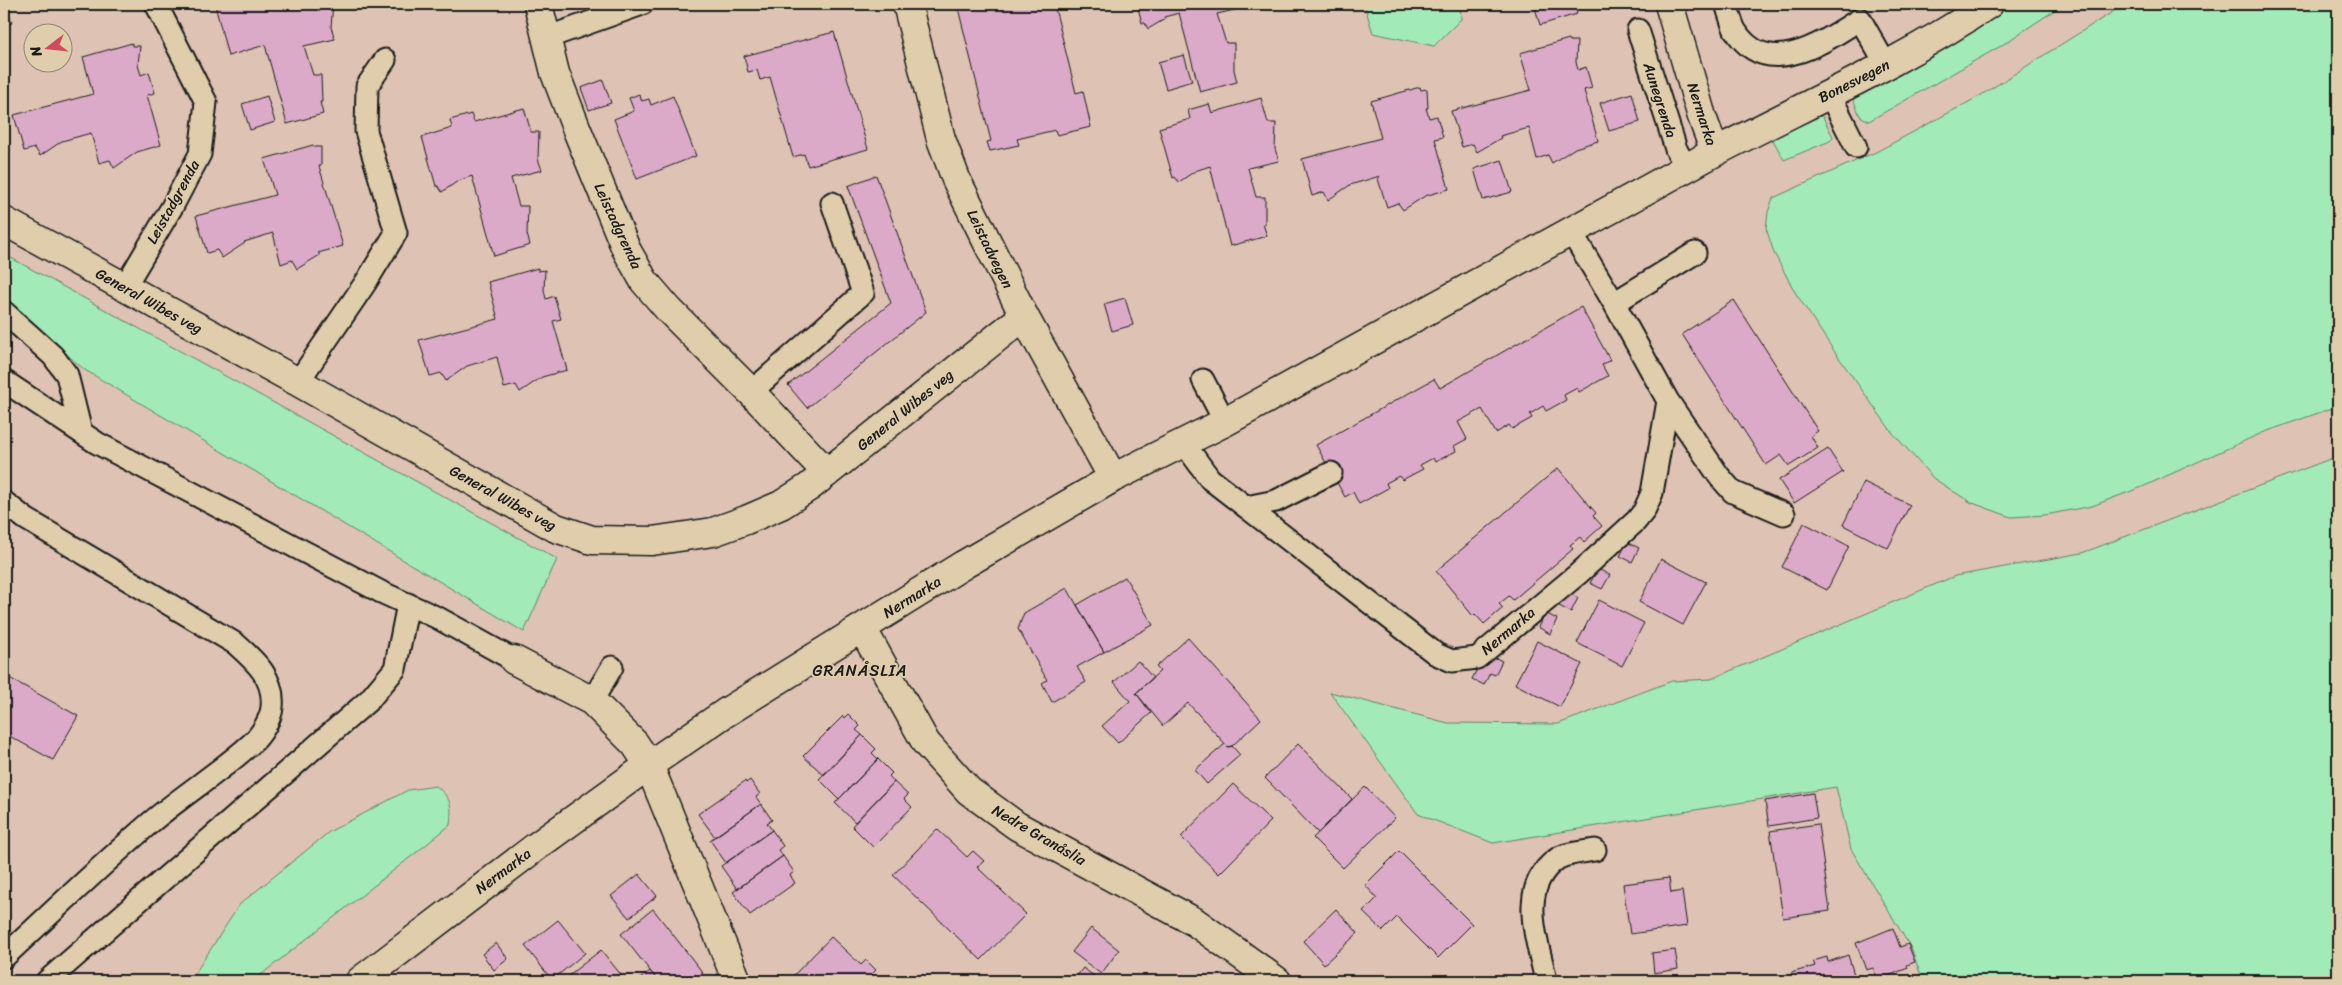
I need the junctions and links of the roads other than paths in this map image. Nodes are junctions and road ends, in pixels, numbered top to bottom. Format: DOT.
graph roads {
  1 [pos="156,4"];
  2 [pos="538,4"];
  3 [pos="642,4"];
  4 [pos="907,4"];
  5 [pos="1669,4"];
  6 [pos="1726,4"];
  7 [pos="1989,4"];
  8 [pos="1863,12"];
  9 [pos="1638,30"];
  10 [pos="546,38"];
  11 [pos="385,60"];
  12 [pos="1886,65"];
  13 [pos="1830,95"];
  14 [pos="1856,147"];
  15 [pos="1715,152"];
  16 [pos="1686,168"];
  17 [pos="832,203"];
  18 [pos="4,222"];
  19 [pos="1570,230"];
  20 [pos="1695,253"];
  21 [pos="124,288"];
  22 [pos="1614,302"];
  23 [pos="4,312"];
  24 [pos="1024,316"];
  25 [pos="1203,380"];
  26 [pos="4,381"];
  27 [pos="298,382"];
  28 [pos="751,392"];
  29 [pos="1668,401"];
  30 [pos="1224,422"];
  31 [pos="81,432"];
  32 [pos="1183,442"];
  33 [pos="827,473"];
  34 [pos="1331,473"];
  35 [pos="1113,478"];
  36 [pos="4,502"];
  37 [pos="1246,507"];
  38 [pos="1784,514"];
  39 [pos="408,604"];
  40 [pos="862,628"];
  41 [pos="514,660"];
  42 [pos="612,667"];
  43 [pos="592,700"];
  44 [pos="649,765"];
  45 [pos="1595,850"];
  46 [pos="4,957"];
  47 [pos="47,981"];
  48 [pos="360,981"];
  49 [pos="737,981"];
  50 [pos="1277,981"];
  51 [pos="1546,981"];
  1 -- 21 [label="lane, Leistadgrenda"];
  2 -- 10 [label="street, Leistadgrenda"];
  3 -- 10 [label="lane"];
  4 -- 24 [label="street, Leistadvegen"];
  5 -- 15 [label="street, Nermarka"];
  6 -- 8 [label="lane"];
  7 -- 12 [label="street, Bonesvegen"];
  8 -- 12 [label="lane"];
  9 -- 16 [label="lane, Aunegrenda"];
  10 -- 28 [label="street, Leistadgrenda"];
  11 -- 27 [label="lane"];
  12 -- 13 [label="street, Bonesvegen"];
  13 -- 14 [label="lane"];
  13 -- 15 [label="street, Bonesvegen"];
  15 -- 16 [label="street, Nermarka"];
  16 -- 19 [label="street, Nermarka"];
  17 -- 28 [label="lane"];
  18 -- 21 [label="street, General Wibes veg"];
  19 -- 22 [label="lane"];
  19 -- 30 [label="street, Nermarka"];
  20 -- 22 [label="lane"];
  21 -- 27 [label="street, General Wibes veg"];
  22 -- 29 [label="lane"];
  23 -- 31 [label="lane"];
  24 -- 33 [label="street, General Wibes veg"];
  24 -- 35 [label="street, Leistadvegen"];
  25 -- 30 [label="lane"];
  26 -- 31 [label="lane"];
  27 -- 33 [label="street, General Wibes veg"];
  28 -- 33 [label="street, Leistadgrenda"];
  29 -- 37 [label="lane, Nermarka"];
  29 -- 38 [label="lane"];
  30 -- 32 [label="street, Nermarka"];
  31 -- 39 [label="lane"];
  32 -- 35 [label="street, Nermarka"];
  32 -- 37 [label="lane, Nermarka"];
  34 -- 37 [label="lane"];
  35 -- 40 [label="street, Nermarka"];
  36 -- 46 [label="lane"];
  39 -- 41 [label="lane"];
  39 -- 47 [label="lane"];
  40 -- 44 [label="street, Nermarka"];
  40 -- 50 [label="street, Nedre Granåslia"];
  41 -- 43 [label="street"];
  42 -- 43 [label="lane"];
  43 -- 44 [label="street"];
  44 -- 48 [label="street, Nermarka"];
  44 -- 49 [label="street"];
  45 -- 51 [label="lane"];
}
